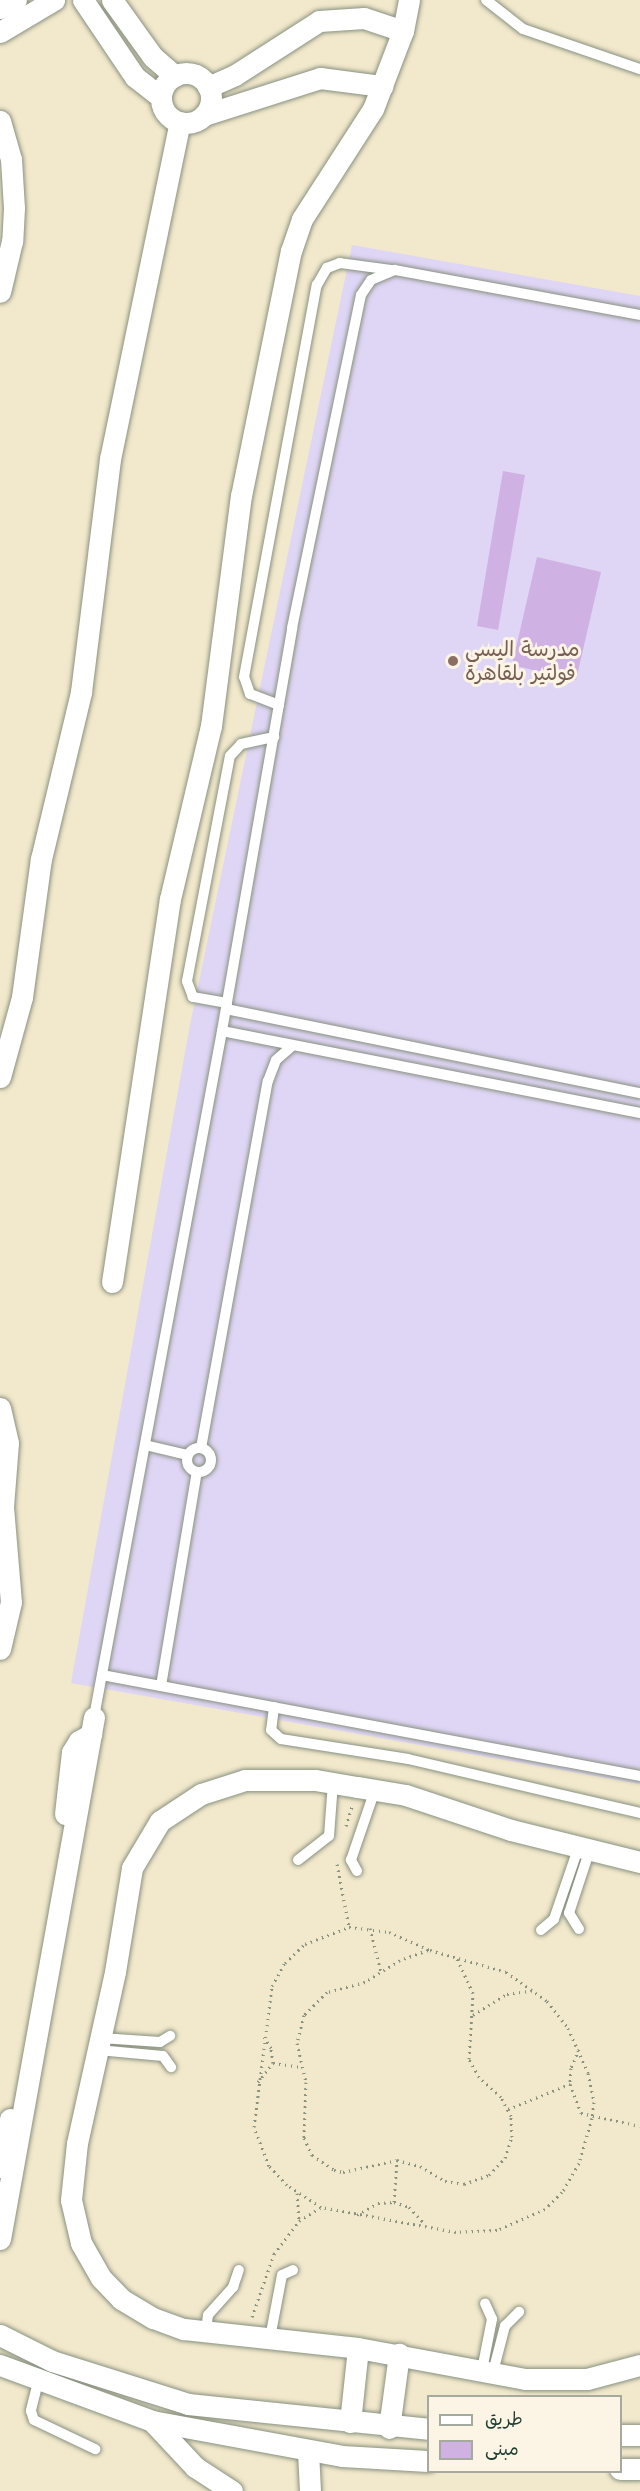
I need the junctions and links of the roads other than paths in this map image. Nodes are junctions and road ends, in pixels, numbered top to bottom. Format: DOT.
graph roads {
  1 [pos="16,0"];
  2 [pos="54,0"];
  3 [pos="82,0"];
  4 [pos="112,0"];
  5 [pos="409,0"];
  6 [pos="486,0"];
  7 [pos="0,8"];
  8 [pos="403,31"];
  9 [pos="0,32"];
  10 [pos="640,69"];
  11 [pos="235,75"];
  12 [pos="175,76"];
  13 [pos="208,87"];
  14 [pos="382,87"];
  15 [pos="161,97"];
  16 [pos="247,103"];
  17 [pos="204,115"];
  18 [pos="0,122"];
  19 [pos="180,122"];
  20 [pos="7,209"];
  21 [pos="395,270"];
  22 [pos="0,292"];
  23 [pos="640,315"];
  24 [pos="279,705"];
  25 [pos="274,737"];
  26 [pos="226,1006"];
  27 [pos="222,1031"];
  28 [pos="292,1046"];
  29 [pos="0,1077"];
  30 [pos="640,1093"];
  31 [pos="640,1113"];
  32 [pos="112,1282"];
  33 [pos="0,1408"];
  34 [pos="145,1445"];
  35 [pos="201,1448"];
  36 [pos="187,1455"];
  37 [pos="196,1472"];
  38 [pos="1,1506"];
  39 [pos="0,1649"];
  40 [pos="102,1675"];
  41 [pos="160,1686"];
  42 [pos="274,1707"];
  43 [pos="93,1726"];
  44 [pos="640,1776"];
  45 [pos="333,1783"];
  46 [pos="375,1790"];
  47 [pos="640,1812"];
  48 [pos="585,1848"];
  49 [pos="298,1860"];
  50 [pos="640,1862"];
  51 [pos="357,1871"];
  52 [pos="579,1929"];
  53 [pos="541,1930"];
  54 [pos="170,2036"];
  55 [pos="99,2044"];
  56 [pos="171,2067"];
  57 [pos="0,2167"];
  58 [pos="0,2239"];
  59 [pos="293,2270"];
  60 [pos="238,2271"];
  61 [pos="484,2302"];
  62 [pos="519,2313"];
  63 [pos="206,2331"];
  64 [pos="0,2335"];
  65 [pos="270,2338"];
  66 [pos="358,2348"];
  67 [pos="399,2354"];
  68 [pos="0,2365"];
  69 [pos="640,2365"];
  70 [pos="487,2371"];
  71 [pos="39,2378"];
  72 [pos="152,2421"];
  73 [pos="350,2422"];
  74 [pos="389,2428"];
  75 [pos="427,2429"];
  76 [pos="622,2435"];
  77 [pos="640,2435"];
  78 [pos="95,2449"];
  79 [pos="308,2451"];
  80 [pos="427,2461"];
  81 [pos="622,2469"];
  82 [pos="640,2469"];
  83 [pos="232,2491"];
  84 [pos="310,2491"];
  1 -- 7 [label="street"];
  2 -- 9 [label="street"];
  3 -- 15 [label="street"];
  4 -- 12 [label="street"];
  5 -- 8 [label="street"];
  6 -- 10 [label="lane"];
  8 -- 11 [label="street"];
  8 -- 14 [label="street"];
  11 -- 13 [label="street"];
  11 -- 16 [label="street"];
  12 -- 13 [label="street"];
  12 -- 15 [label="street"];
  13 -- 17 [label="street"];
  14 -- 16 [label="street"];
  14 -- 32 [label="street"];
  15 -- 19 [label="street"];
  16 -- 17 [label="street"];
  17 -- 19 [label="street"];
  18 -- 20 [label="street"];
  19 -- 29 [label="street"];
  20 -- 22 [label="street"];
  21 -- 23 [label="lane"];
  21 -- 24 [label="lane"];
  21 -- 24 [label="lane"];
  24 -- 25 [label="lane"];
  25 -- 26 [label="lane"];
  25 -- 26 [label="lane"];
  26 -- 27 [label="lane"];
  26 -- 30 [label="lane"];
  27 -- 28 [label="lane"];
  27 -- 34 [label="lane"];
  28 -- 31 [label="lane"];
  28 -- 35 [label="lane"];
  33 -- 38 [label="street"];
  34 -- 36 [label="lane"];
  34 -- 40 [label="lane"];
  35 -- 36 [label="lane"];
  35 -- 37 [label="lane"];
  36 -- 37 [label="lane"];
  37 -- 41 [label="lane"];
  38 -- 39 [label="street"];
  40 -- 41 [label="lane"];
  40 -- 43 [label="lane"];
  41 -- 42 [label="lane"];
  42 -- 44 [label="lane"];
  42 -- 47 [label="lane"];
  43 -- 57 [label="street"];
  43 -- 58 [label="street"];
  45 -- 46 [label="street"];
  45 -- 49 [label="lane"];
  45 -- 55 [label="street"];
  46 -- 48 [label="street"];
  46 -- 51 [label="lane"];
  48 -- 50 [label="street"];
  48 -- 52 [label="lane"];
  48 -- 53 [label="lane"];
  54 -- 55 [label="lane"];
  55 -- 56 [label="lane"];
  55 -- 63 [label="street"];
  59 -- 65 [label="lane"];
  60 -- 63 [label="lane"];
  61 -- 70 [label="lane"];
  62 -- 70 [label="lane"];
  63 -- 65 [label="street"];
  64 -- 73 [label="street"];
  65 -- 66 [label="street"];
  66 -- 67 [label="street"];
  66 -- 73 [label="street"];
  67 -- 70 [label="street"];
  67 -- 74 [label="street"];
  68 -- 71 [label="street"];
  69 -- 70 [label="street"];
  71 -- 72 [label="street"];
  71 -- 78 [label="lane"];
  72 -- 79 [label="street"];
  72 -- 83 [label="street"];
  73 -- 74 [label="street"];
  74 -- 75 [label="street"];
  76 -- 77 [label="street"];
  79 -- 80 [label="street"];
  79 -- 84 [label="street"];
  81 -- 82 [label="street"];
}
